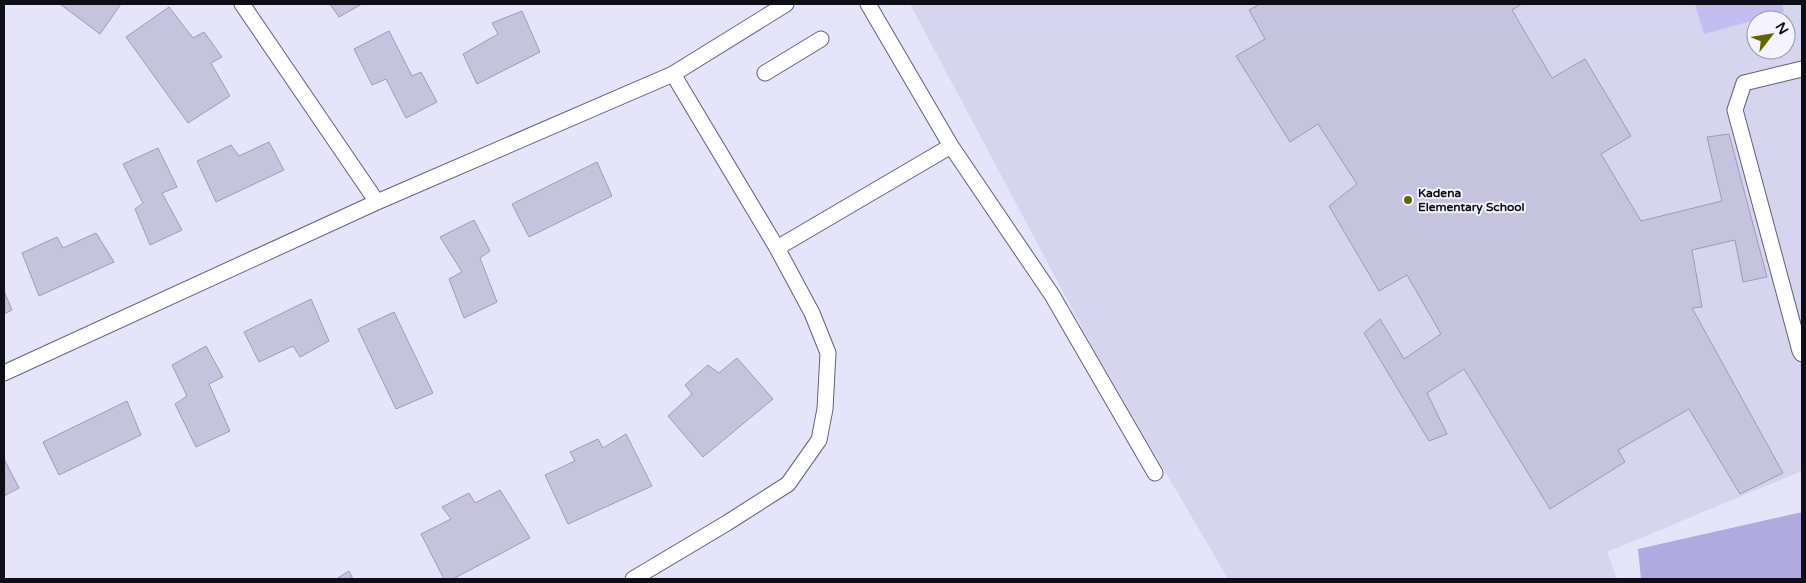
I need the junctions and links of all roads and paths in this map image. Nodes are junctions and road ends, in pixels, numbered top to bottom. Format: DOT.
graph roads {
  1 [pos="242,4"];
  2 [pos="786,4"];
  3 [pos="868,4"];
  4 [pos="821,40"];
  5 [pos="1802,69"];
  6 [pos="673,74"];
  7 [pos="765,74"];
  8 [pos="951,146"];
  9 [pos="377,202"];
  10 [pos="778,248"];
  11 [pos="1802,354"];
  12 [pos="4,373"];
  13 [pos="1155,473"];
  14 [pos="633,579"];
  1 -- 9 [label="lane"];
  2 -- 6 [label="lane"];
  3 -- 8 [label="lane"];
  4 -- 7 [label="lane"];
  5 -- 11 [label="lane"];
  6 -- 9 [label="lane"];
  6 -- 10 [label="lane"];
  8 -- 10 [label="lane"];
  8 -- 13 [label="lane"];
  9 -- 12 [label="lane"];
  10 -- 14 [label="lane"];
}
